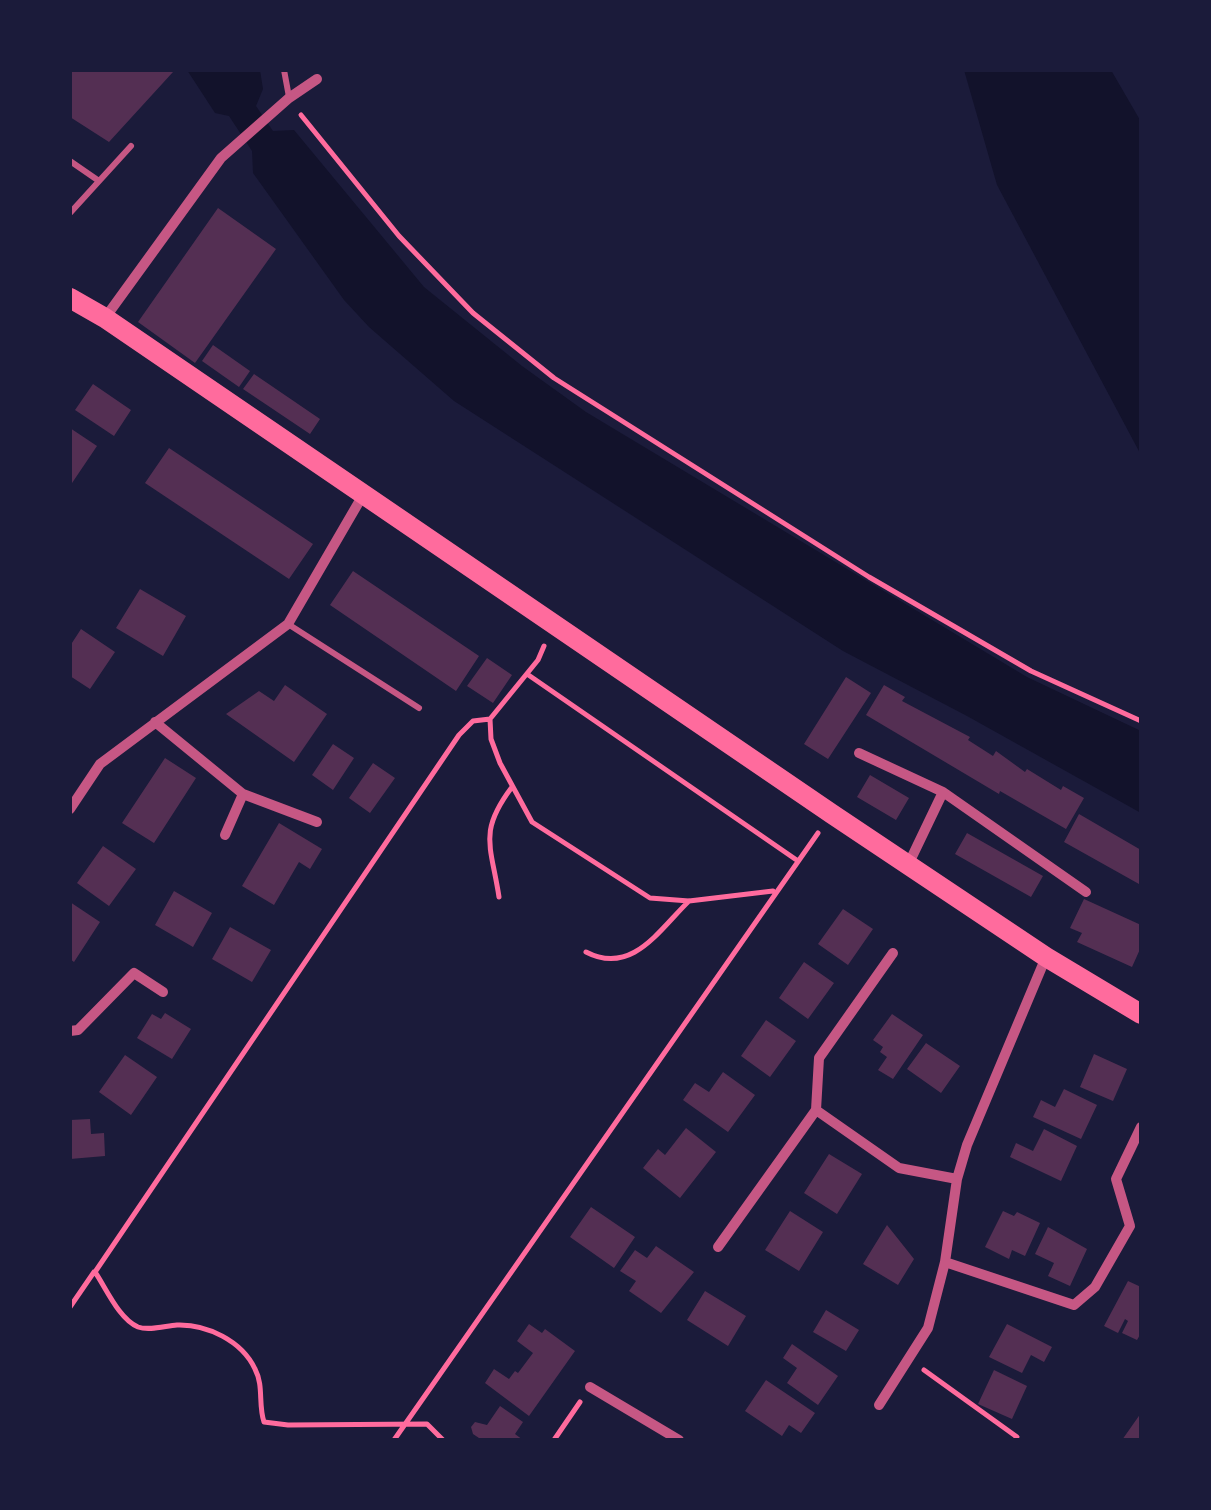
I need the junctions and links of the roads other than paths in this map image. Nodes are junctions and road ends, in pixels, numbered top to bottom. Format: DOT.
graph roads {
  1 [pos="284,70"];
  2 [pos="317,79"];
  3 [pos="289,98"];
  4 [pos="131,146"];
  5 [pos="70,161"];
  6 [pos="100,181"];
  7 [pos="70,213"];
  8 [pos="70,298"];
  9 [pos="106,318"];
  10 [pos="363,495"];
  11 [pos="288,624"];
  12 [pos="419,708"];
  13 [pos="155,722"];
  14 [pos="858,752"];
  15 [pos="943,792"];
  16 [pos="244,794"];
  17 [pos="70,808"];
  18 [pos="318,822"];
  19 [pos="225,835"];
  20 [pos="909,863"];
  21 [pos="1086,892"];
  22 [pos="892,953"];
  23 [pos="1046,957"];
  24 [pos="164,992"];
  25 [pos="1141,1014"];
  26 [pos="70,1032"];
  27 [pos="816,1110"];
  28 [pos="1141,1127"];
  29 [pos="958,1178"];
  30 [pos="1135,1228"];
  31 [pos="718,1248"];
  32 [pos="945,1262"];
  33 [pos="590,1387"];
  34 [pos="879,1405"];
  35 [pos="679,1440"];
  1 -- 3 [label="lane"];
  2 -- 3 [label="street"];
  3 -- 9 [label="street"];
  4 -- 6 [label="lane"];
  5 -- 6 [label="lane"];
  6 -- 7 [label="lane"];
  8 -- 9 [label="main road"];
  9 -- 10 [label="main road"];
  10 -- 11 [label="street"];
  10 -- 20 [label="main road"];
  11 -- 12 [label="lane"];
  11 -- 13 [label="street"];
  13 -- 16 [label="street"];
  13 -- 17 [label="street"];
  14 -- 15 [label="street"];
  15 -- 20 [label="street"];
  15 -- 21 [label="street"];
  16 -- 18 [label="street"];
  16 -- 19 [label="street"];
  20 -- 23 [label="main road"];
  22 -- 27 [label="street"];
  23 -- 25 [label="main road"];
  23 -- 29 [label="street"];
  24 -- 26 [label="street"];
  27 -- 29 [label="street"];
  27 -- 31 [label="street"];
  28 -- 30 [label="street"];
  29 -- 32 [label="street"];
  30 -- 32 [label="street"];
  32 -- 34 [label="street"];
  33 -- 35 [label="street"];
}
